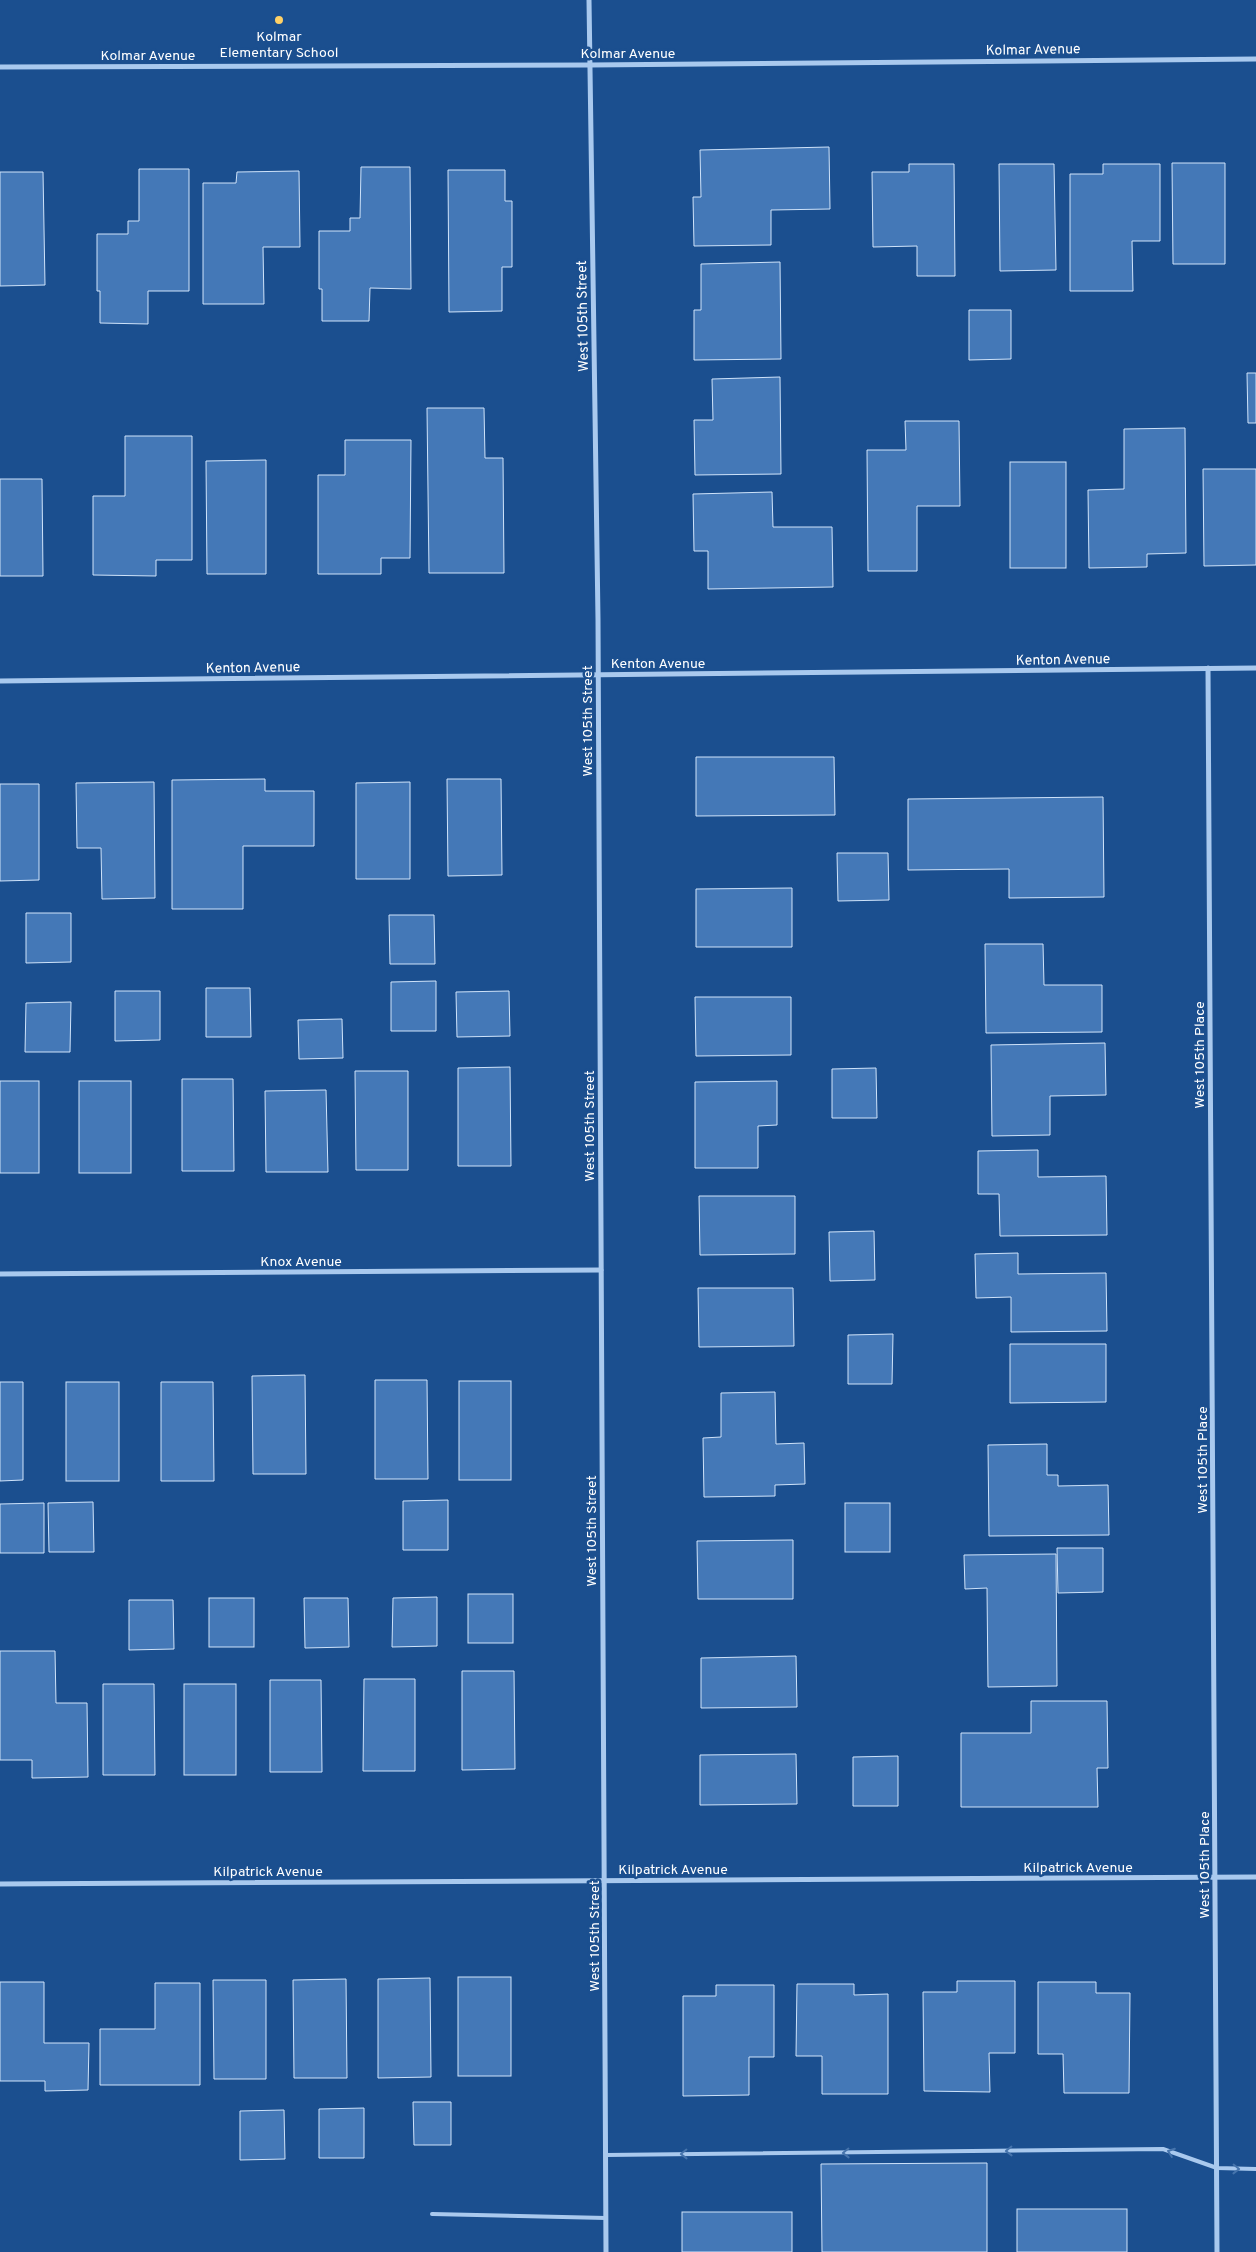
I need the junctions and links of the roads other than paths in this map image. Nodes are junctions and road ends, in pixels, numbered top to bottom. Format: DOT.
graph roads {
  1 [pos="589,0"];
  2 [pos="1256,58"];
  3 [pos="590,65"];
  4 [pos="0,67"];
  5 [pos="1208,668"];
  6 [pos="1256,668"];
  7 [pos="598,674"];
  8 [pos="0,681"];
  9 [pos="601,1270"];
  10 [pos="0,1274"];
  11 [pos="1216,1877"];
  12 [pos="1256,1877"];
  13 [pos="605,1880"];
  14 [pos="0,1884"];
  15 [pos="606,2155"];
  16 [pos="1216,2168"];
  17 [pos="1256,2169"];
  18 [pos="432,2214"];
  19 [pos="606,2218"];
  20 [pos="606,2252"];
  21 [pos="1217,2252"];
  1 -- 3 [label="street, West 105th Street"];
  2 -- 3 [label="street, Kolmar Avenue"];
  3 -- 4 [label="street, Kolmar Avenue"];
  3 -- 7 [label="street, West 105th Street"];
  5 -- 6 [label="street, Kenton Avenue"];
  5 -- 7 [label="street, Kenton Avenue"];
  5 -- 11 [label="street, West 105th Place"];
  7 -- 8 [label="street, Kenton Avenue"];
  7 -- 9 [label="street, West 105th Street"];
  9 -- 10 [label="street, Knox Avenue"];
  9 -- 13 [label="street, West 105th Street"];
  11 -- 12 [label="street, Kilpatrick Avenue"];
  11 -- 13 [label="street, Kilpatrick Avenue"];
  11 -- 16 [label="street, West 105th Place"];
  13 -- 14 [label="street, Kilpatrick Avenue"];
  13 -- 15 [label="street, West 105th Street"];
  16 -- 15 [label="lane, one-way"];
  15 -- 19 [label="street, West 105th Street"];
  16 -- 17 [label="lane, one-way"];
  16 -- 21 [label="street, West 105th Place"];
  18 -- 19 [label="lane"];
  19 -- 20 [label="street, West 105th Street"];
}
